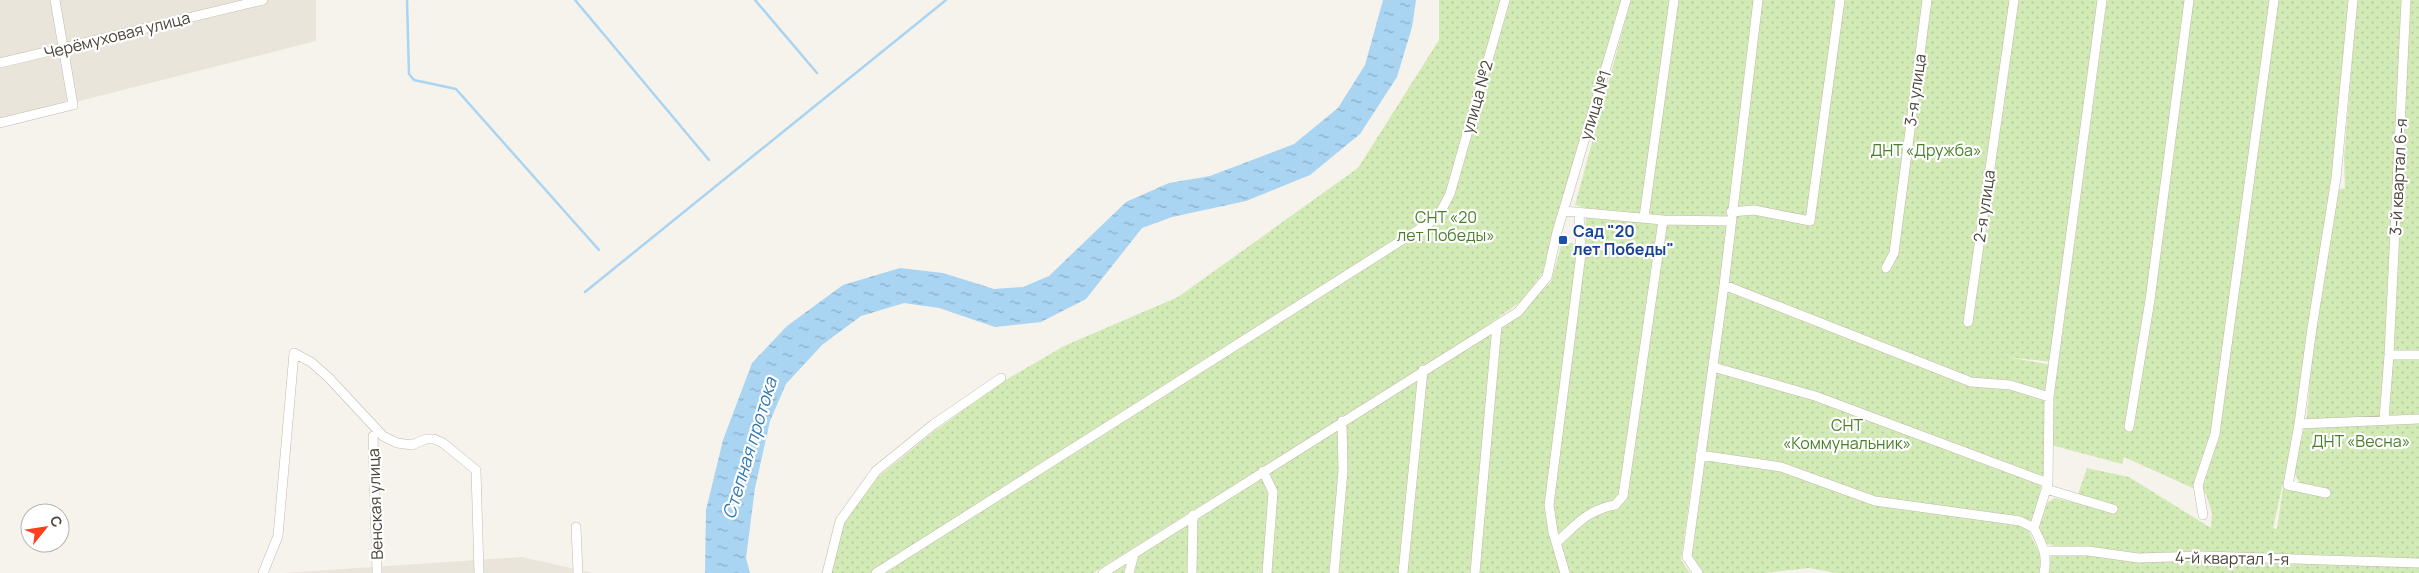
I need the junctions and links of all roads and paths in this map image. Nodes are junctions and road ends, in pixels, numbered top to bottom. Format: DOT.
graph roads {
  1 [pos="56,0"];
  2 [pos="263,0"];
  3 [pos="1505,0"];
  4 [pos="1626,0"];
  5 [pos="1674,0"];
  6 [pos="1758,0"];
  7 [pos="1840,0"];
  8 [pos="1927,0"];
  9 [pos="2014,0"];
  10 [pos="2102,0"];
  11 [pos="2189,0"];
  12 [pos="2274,0"];
  13 [pos="2353,0"];
  14 [pos="2406,0"];
  15 [pos="63,48"];
  16 [pos="0,63"];
  17 [pos="0,123"];
  18 [pos="1564,211"];
  19 [pos="1579,214"];
  20 [pos="1644,217"];
  21 [pos="1731,217"];
  22 [pos="1663,220"];
  23 [pos="1886,268"];
  24 [pos="1724,285"];
  25 [pos="1968,322"];
  26 [pos="1497,325"];
  27 [pos="2389,355"];
  28 [pos="2419,355"];
  29 [pos="1713,367"];
  30 [pos="1423,370"];
  31 [pos="1001,378"];
  32 [pos="2049,397"];
  33 [pos="2384,419"];
  34 [pos="2419,419"];
  35 [pos="1342,421"];
  36 [pos="2299,424"];
  37 [pos="2129,427"];
  38 [pos="373,436"];
  39 [pos="1700,455"];
  40 [pos="1263,471"];
  41 [pos="2047,486"];
  42 [pos="2326,493"];
  43 [pos="2113,509"];
  44 [pos="1193,515"];
  45 [pos="2203,515"];
  46 [pos="576,527"];
  47 [pos="2034,528"];
  48 [pos="1556,543"];
  49 [pos="2045,550"];
  50 [pos="1134,554"];
  51 [pos="2419,562"];
  52 [pos="1128,572"];
  53 [pos="263,573"];
  54 [pos="377,573"];
  55 [pos="478,573"];
  56 [pos="578,573"];
  57 [pos="827,573"];
  58 [pos="876,573"];
  59 [pos="1103,573"];
  60 [pos="1192,573"];
  61 [pos="1266,573"];
  62 [pos="1334,573"];
  63 [pos="1403,573"];
  64 [pos="1475,573"];
  65 [pos="1565,573"];
  66 [pos="1698,573"];
  67 [pos="2044,573"];
  1 -- 15 [label="street"];
  2 -- 15 [label="street, Черёмуховая улица"];
  3 -- 58 [label="street, улица №2"];
  4 -- 18 [label="street, улица №1"];
  5 -- 20 [label="street"];
  6 -- 21 [label="street"];
  7 -- 21 [label="street"];
  8 -- 23 [label="street, 3-я улица"];
  9 -- 25 [label="street, 2-я улица"];
  10 -- 32 [label="street"];
  11 -- 37 [label="street"];
  12 -- 45 [label="street"];
  13 -- 36 [label="street"];
  14 -- 27 [label="street, 3-й квартал 6-я"];
  15 -- 16 [label="street, Черёмуховая улица"];
  15 -- 17 [label="street"];
  18 -- 19 [label="street"];
  18 -- 26 [label="street, улица №1"];
  19 -- 20 [label="street"];
  19 -- 48 [label="street"];
  20 -- 22 [label="street"];
  21 -- 22 [label="street"];
  21 -- 24 [label="street"];
  22 -- 48 [label="street"];
  24 -- 29 [label="street"];
  24 -- 32 [label="street"];
  26 -- 30 [label="street, улица №1"];
  26 -- 64 [label="street"];
  27 -- 28 [label="street"];
  27 -- 33 [label="street, 3-й квартал 6-я"];
  29 -- 39 [label="street"];
  29 -- 41 [label="street"];
  30 -- 35 [label="street, улица №1"];
  30 -- 63 [label="street"];
  31 -- 57 [label="street"];
  32 -- 41 [label="street"];
  33 -- 34 [label="street"];
  33 -- 36 [label="street"];
  35 -- 40 [label="street, улица №1"];
  35 -- 62 [label="street"];
  36 -- 42 [label="street"];
  38 -- 54 [label="street, Венская улица"];
  39 -- 47 [label="street"];
  39 -- 66 [label="street"];
  40 -- 44 [label="street, улица №1"];
  40 -- 61 [label="street"];
  41 -- 43 [label="street"];
  41 -- 47 [label="street"];
  44 -- 50 [label="street, улица №1"];
  44 -- 60 [label="street"];
  46 -- 56 [label="street"];
  47 -- 49 [label="street"];
  48 -- 65 [label="street"];
  49 -- 51 [label="street, 4-й квартал 1-я"];
  49 -- 67 [label="street"];
  50 -- 52 [label="street"];
  50 -- 59 [label="street, улица №1"];
  53 -- 55 [label="street"];
}
